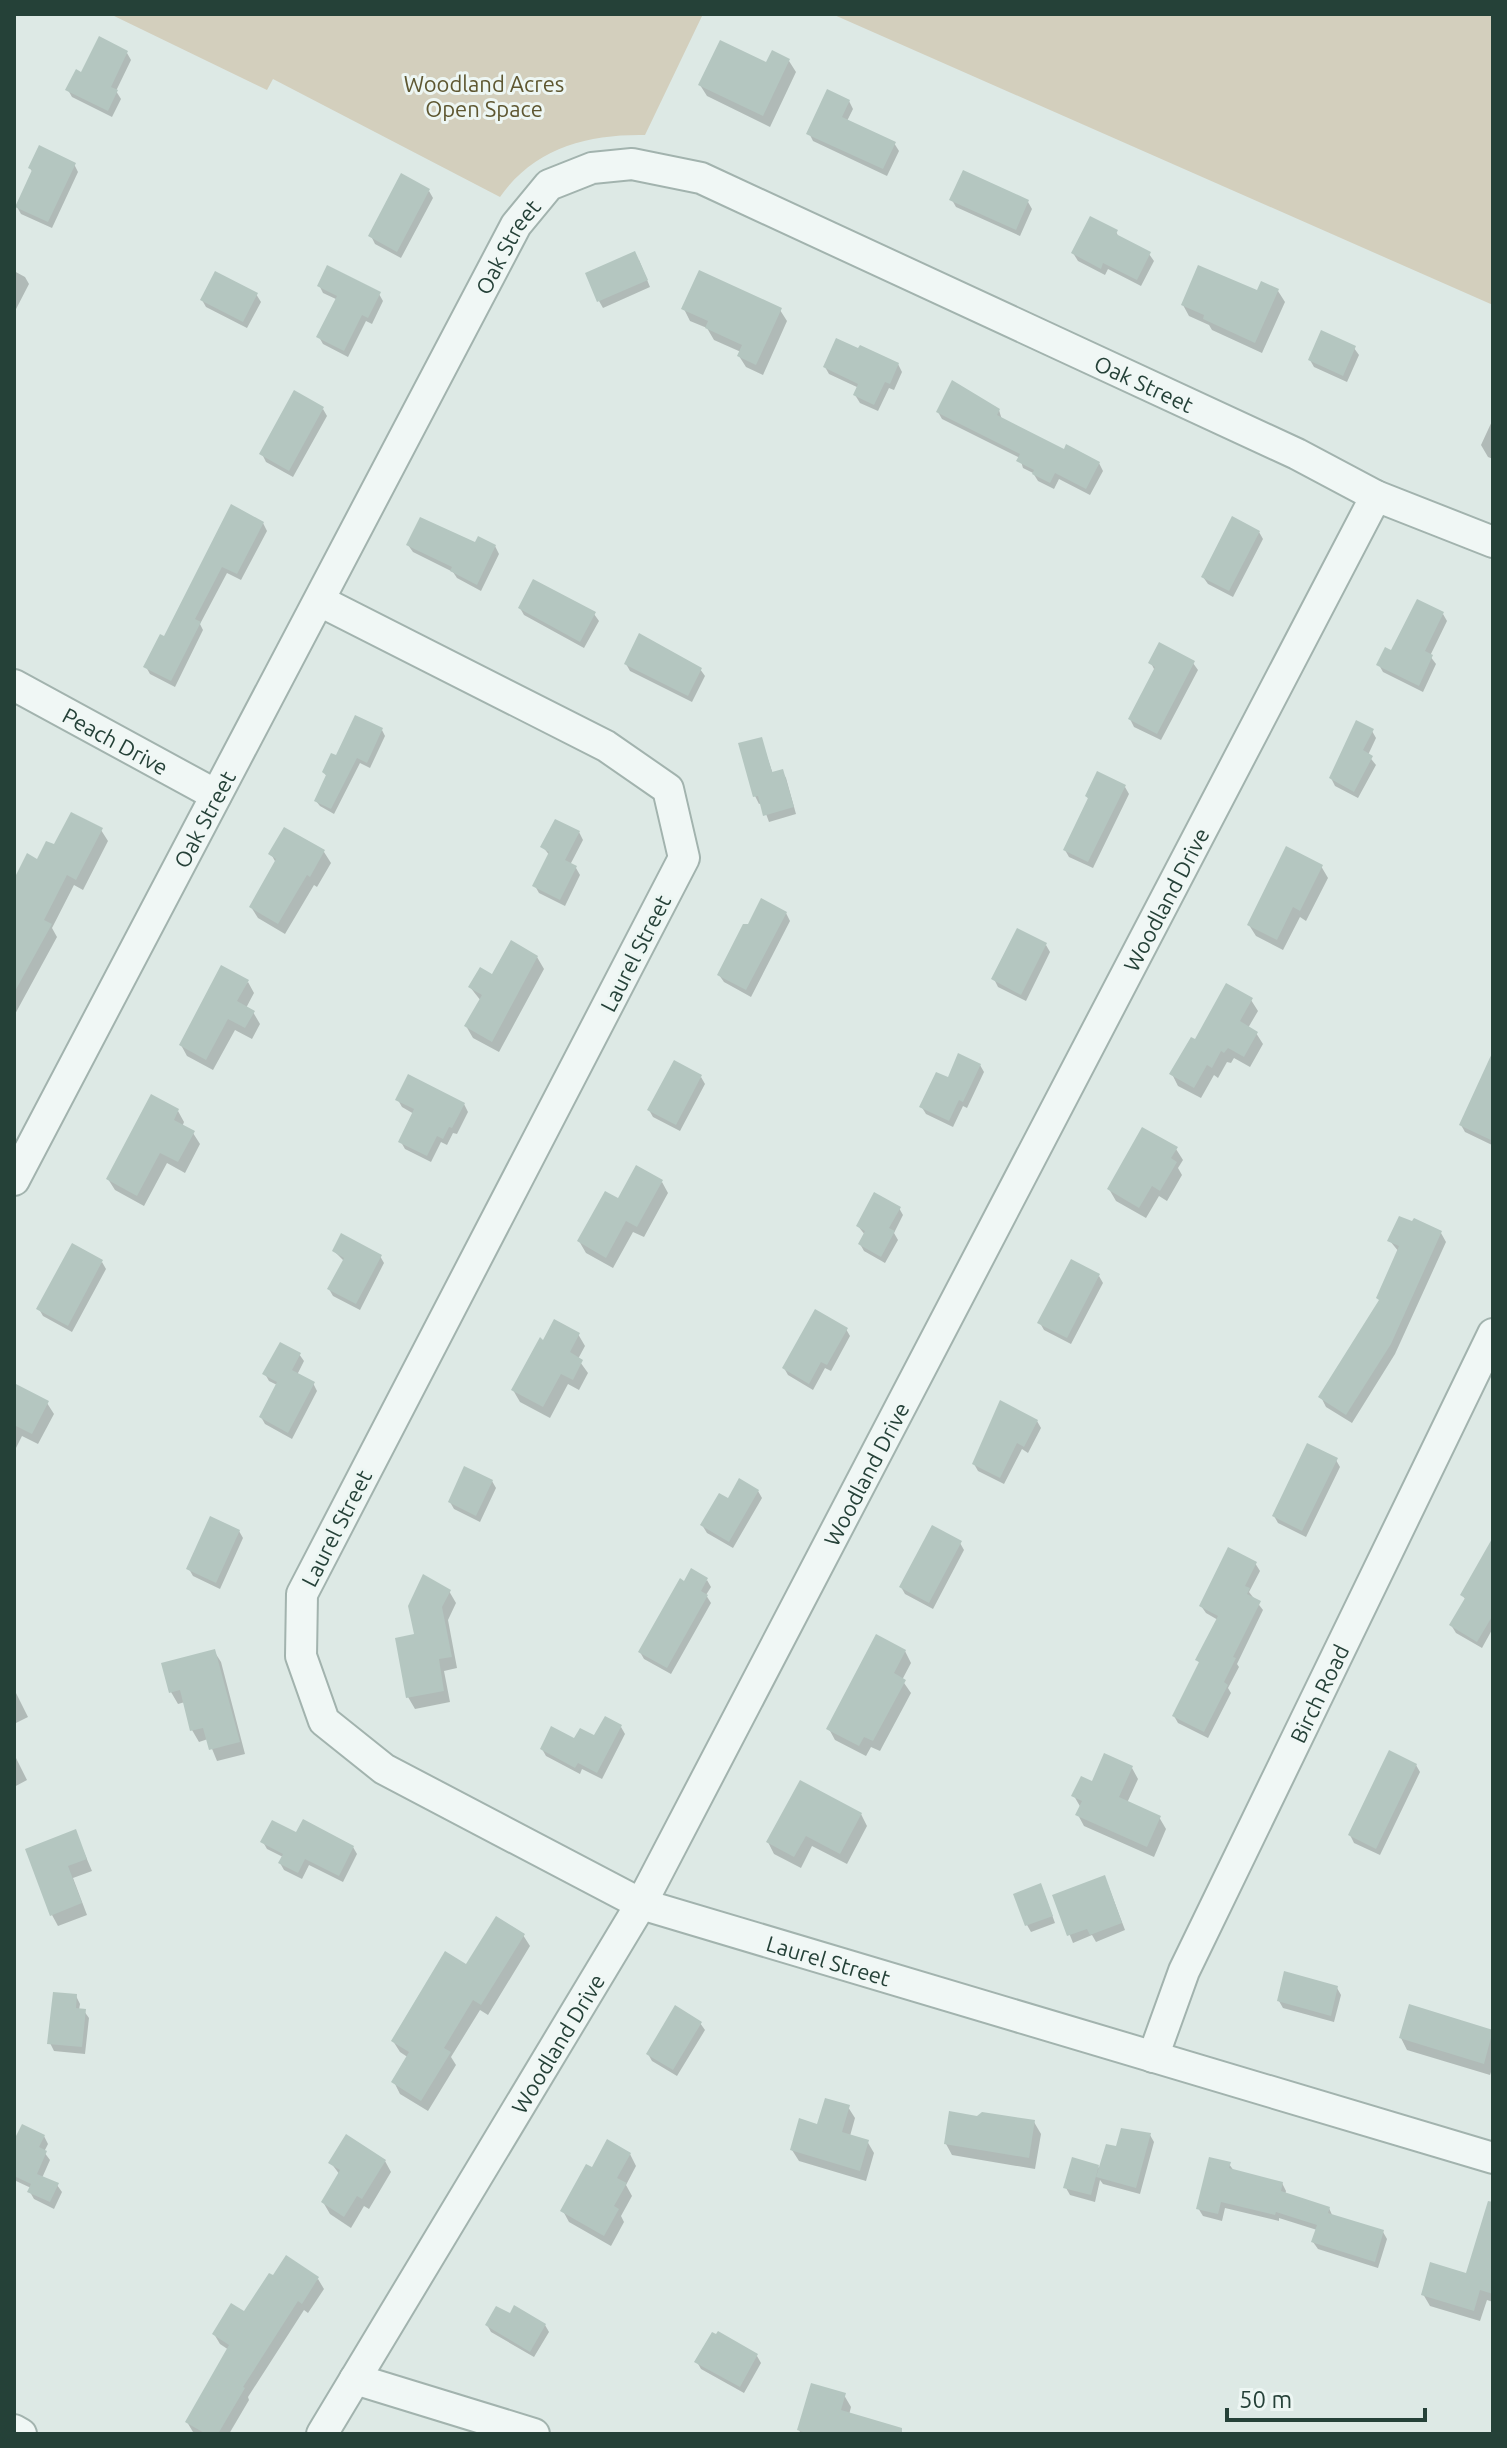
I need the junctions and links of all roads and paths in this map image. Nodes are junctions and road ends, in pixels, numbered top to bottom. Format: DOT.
graph roads {
  1 [pos="1376,496"];
  2 [pos="1493,542"];
  3 [pos="320,601"];
  4 [pos="14,685"];
  5 [pos="216,795"];
  6 [pos="14,1180"];
  7 [pos="1493,1334"];
  8 [pos="641,1904"];
  9 [pos="1153,2057"];
  10 [pos="1493,2158"];
  11 [pos="355,2379"];
  12 [pos="14,2430"];
  13 [pos="21,2434"];
  14 [pos="322,2434"];
  15 [pos="534,2434"];
  1 -- 2 [label="street, Oak Street"];
  1 -- 3 [label="street, Oak Street"];
  1 -- 8 [label="street, Woodland Drive"];
  3 -- 5 [label="street, Oak Street"];
  3 -- 8 [label="street, Laurel Street"];
  4 -- 5 [label="street, Peach Drive"];
  5 -- 6 [label="street, Oak Street"];
  7 -- 9 [label="street, Birch Road"];
  8 -- 9 [label="street, Laurel Street"];
  8 -- 11 [label="street, Woodland Drive"];
  9 -- 10 [label="street, Laurel Street"];
  11 -- 14 [label="street, Woodland Drive"];
  11 -- 15 [label="street"];
  12 -- 13 [label="street"];
}
